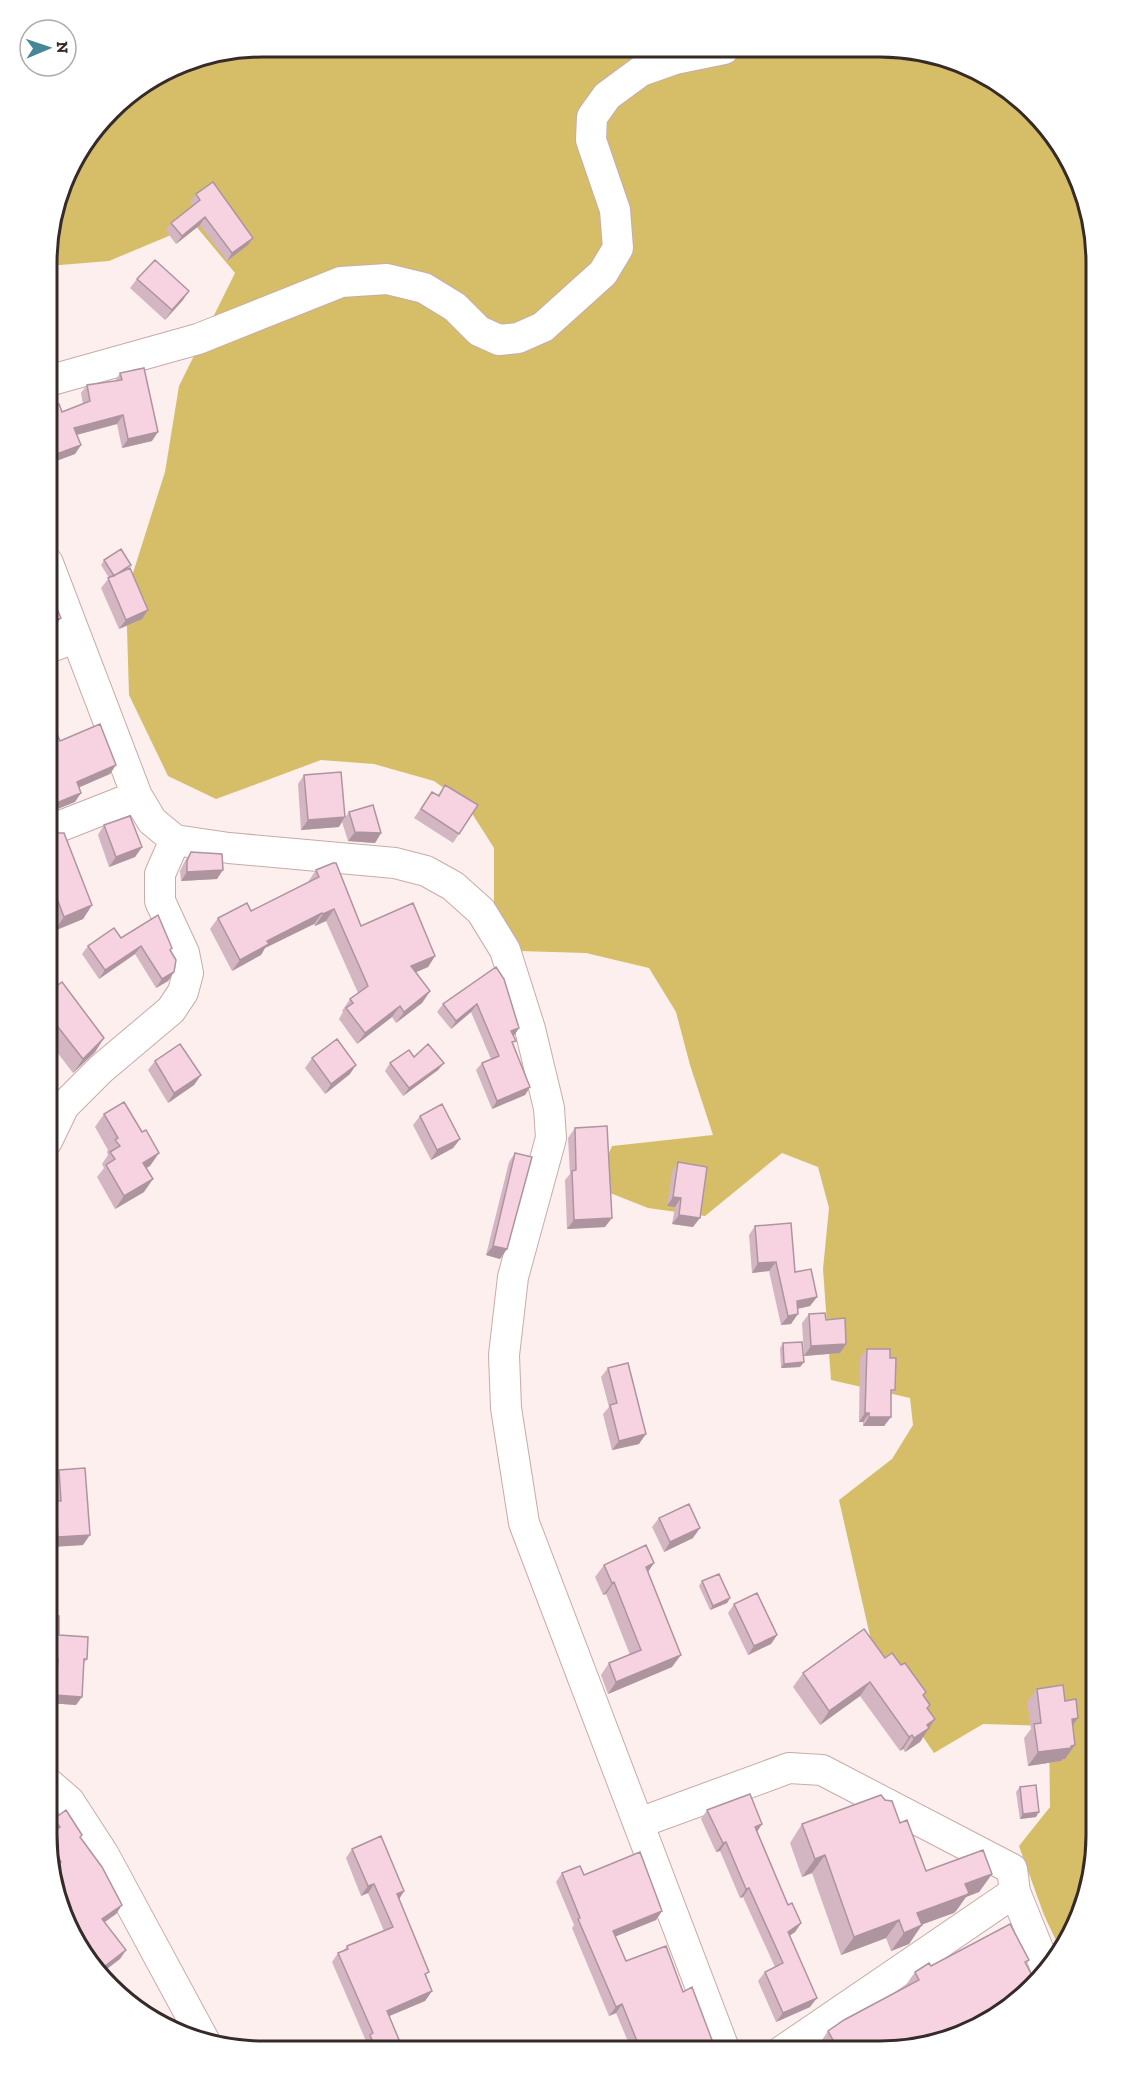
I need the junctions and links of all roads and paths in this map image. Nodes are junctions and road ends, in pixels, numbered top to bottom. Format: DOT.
graph roads {
  1 [pos="680,57"];
  2 [pos="57,378"];
  3 [pos="57,588"];
  4 [pos="75,638"];
  5 [pos="57,645"];
  6 [pos="137,796"];
  7 [pos="57,827"];
  8 [pos="175,840"];
  9 [pos="57,1120"];
  10 [pos="57,1791"];
  11 [pos="639,1823"];
  12 [pos="1015,1892"];
  13 [pos="1043,1960"];
  14 [pos="199,2030"];
  15 [pos="721,2041"];
  16 [pos="797,2041"];
  1 -- 2 [label="street"];
  3 -- 4 [label="street"];
  4 -- 5 [label="street"];
  4 -- 6 [label="street"];
  6 -- 7 [label="street"];
  6 -- 8 [label="street"];
  8 -- 9 [label="street"];
  8 -- 11 [label="street"];
  10 -- 14 [label="street"];
  11 -- 12 [label="street"];
  11 -- 15 [label="street"];
  12 -- 13 [label="street"];
  12 -- 16 [label="street"];
}
